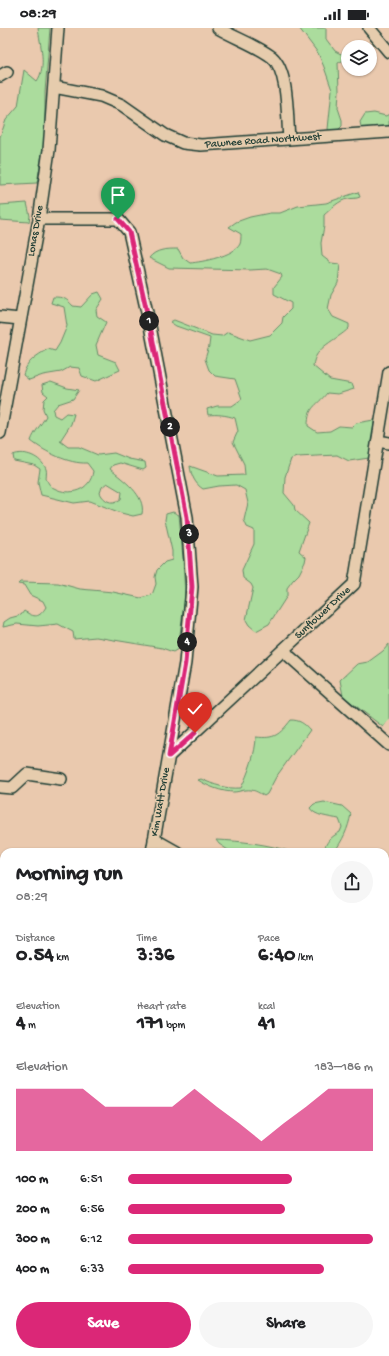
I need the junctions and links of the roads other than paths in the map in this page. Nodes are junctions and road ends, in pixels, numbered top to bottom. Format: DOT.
graph roads {
  1 [pos="58,28"];
  2 [pos="218,28"];
  3 [pos="369,28"];
  4 [pos="389,52"];
  5 [pos="54,87"];
  6 [pos="389,132"];
  7 [pos="289,140"];
  8 [pos="38,219"];
  9 [pos="0,317"];
  10 [pos="20,319"];
  11 [pos="389,372"];
  12 [pos="0,433"];
  13 [pos="378,441"];
  14 [pos="389,443"];
  15 [pos="284,649"];
  16 [pos="389,745"];
  17 [pos="169,756"];
  18 [pos="61,779"];
  19 [pos="0,787"];
  20 [pos="154,839"];
  21 [pos="153,848"];
  22 [pos="170,848"];
  1 -- 5 [label="street, Lonas Drive"];
  2 -- 7 [label="street"];
  3 -- 4 [label="street"];
  5 -- 7 [label="street, Pawnee Road Northwest"];
  5 -- 8 [label="street, Lonas Drive"];
  6 -- 7 [label="street, Pawnee Road Northwest"];
  8 -- 10 [label="street, Lonas Drive"];
  8 -- 17 [label="street, Kim Watt Drive"];
  9 -- 10 [label="street"];
  10 -- 12 [label="street, Lonas Drive"];
  11 -- 13 [label="street, Sunflower Drive"];
  13 -- 14 [label="street"];
  13 -- 15 [label="street, Sunflower Drive"];
  15 -- 16 [label="street"];
  15 -- 17 [label="street, Sunflower Drive"];
  17 -- 20 [label="street, Kim Watt Drive"];
  18 -- 19 [label="street"];
  20 -- 21 [label="street, Kim Watt Drive"];
  20 -- 22 [label="street"];
}
